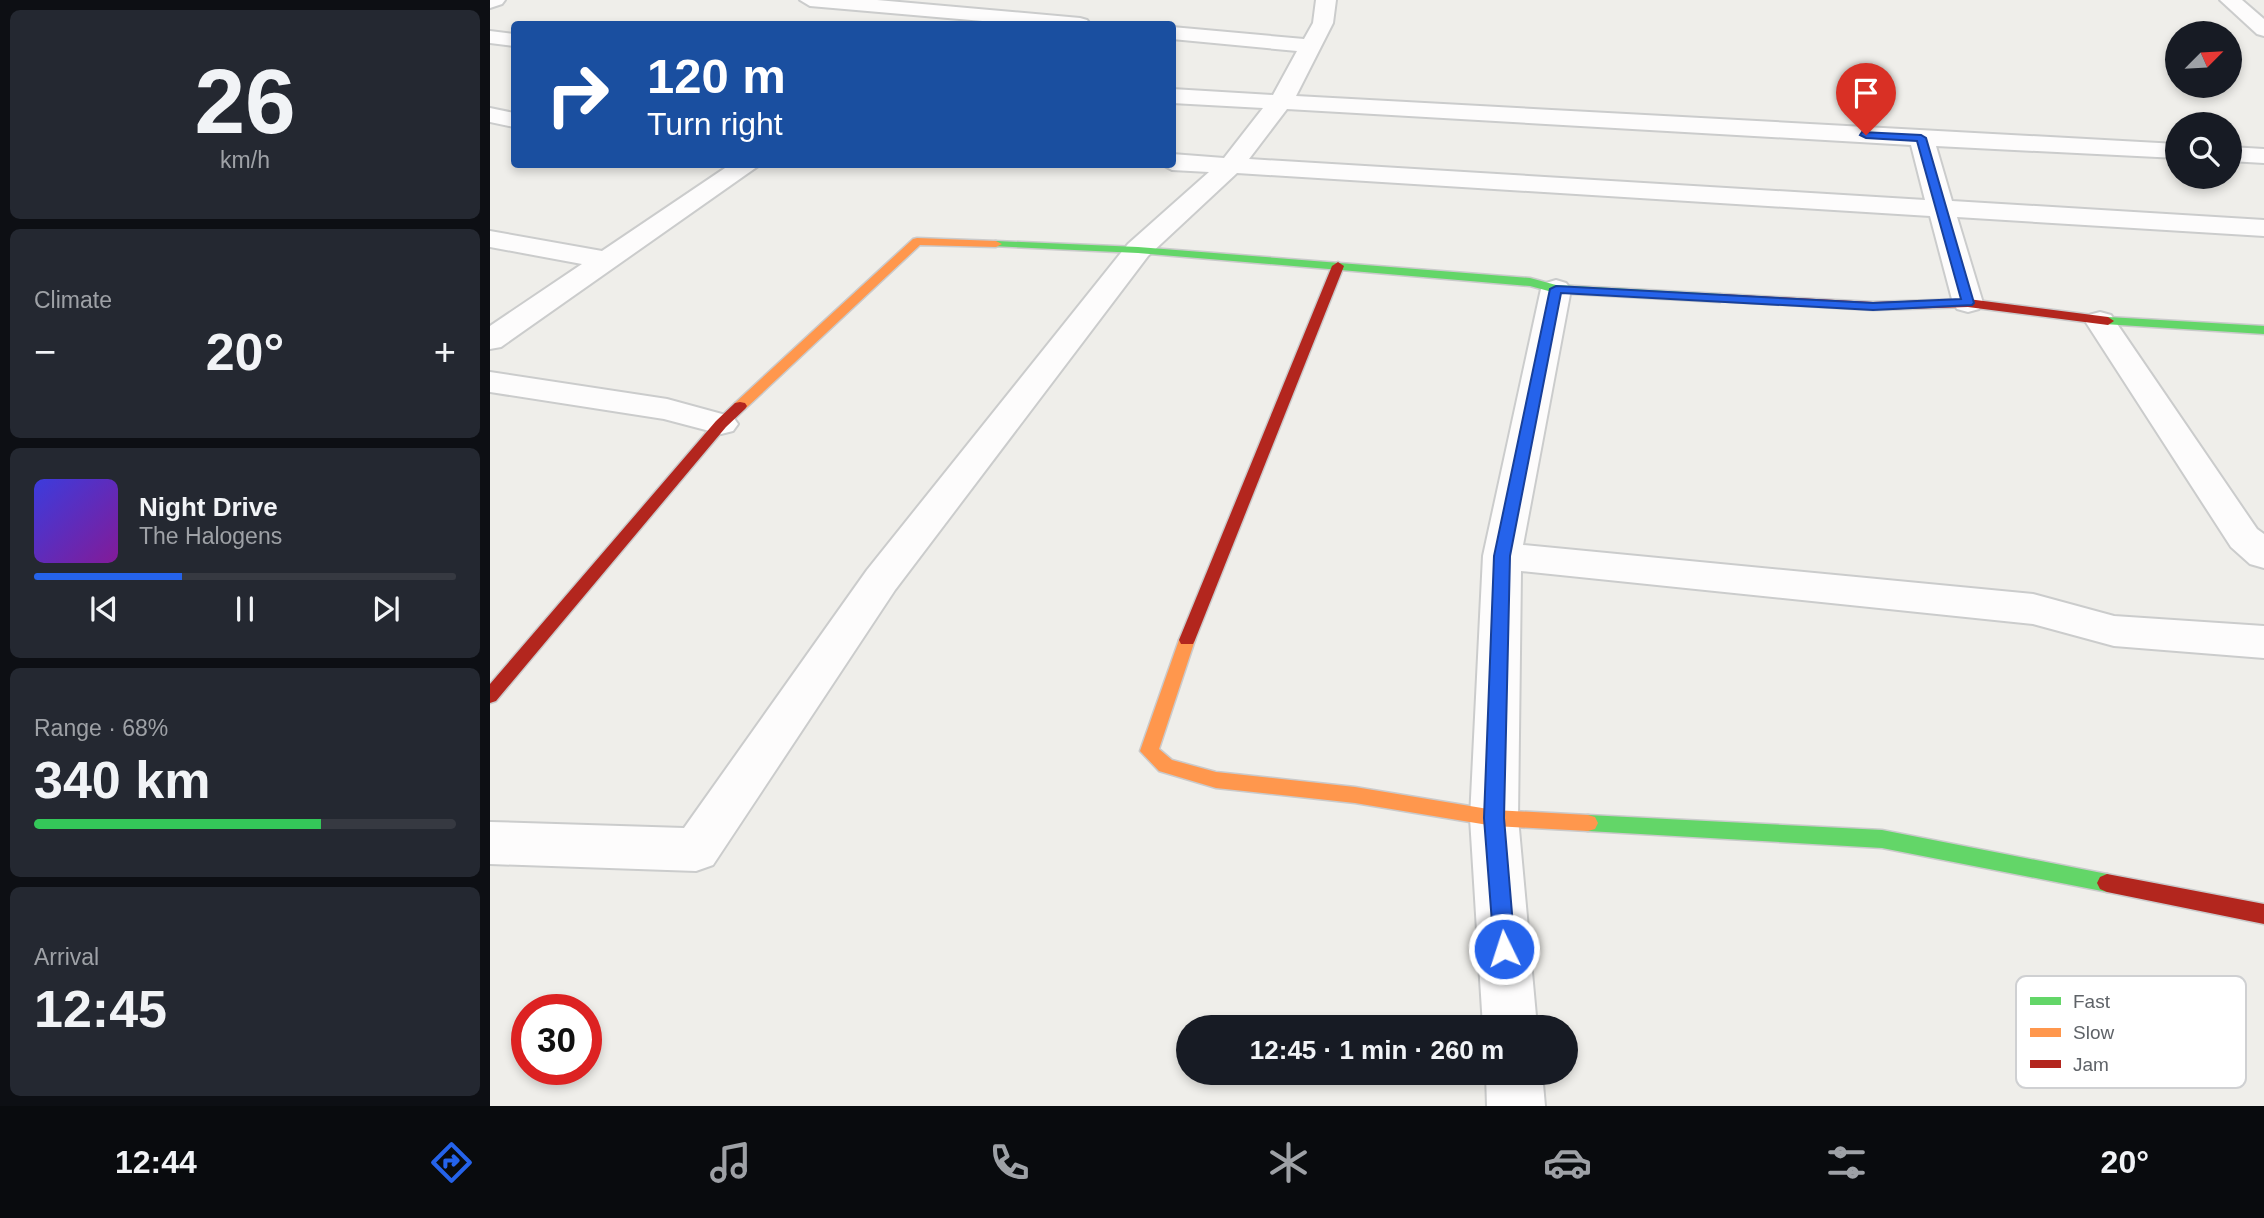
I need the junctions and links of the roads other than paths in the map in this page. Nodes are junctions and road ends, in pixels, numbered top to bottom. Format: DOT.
graph roads {
  1 [pos="495,0"];
  2 [pos="810,0"];
  3 [pos="1326,0"];
  4 [pos="2230,0"];
  5 [pos="490,2"];
  6 [pos="1046,21"];
  7 [pos="2264,30"];
  8 [pos="1176,33"];
  9 [pos="490,37"];
  10 [pos="511,40"];
  11 [pos="1312,46"];
  12 [pos="1176,96"];
  13 [pos="1282,100"];
  14 [pos="490,115"];
  15 [pos="511,119"];
  16 [pos="1921,138"];
  17 [pos="2165,150"];
  18 [pos="1176,162"];
  19 [pos="1231,165"];
  20 [pos="743,168"];
  21 [pos="1941,210"];
  22 [pos="2264,228"];
  23 [pos="490,239"];
  24 [pos="1138,250"];
  25 [pos="605,260"];
  26 [pos="1338,266"];
  27 [pos="1556,289"];
  28 [pos="1968,303"];
  29 [pos="2100,321"];
  30 [pos="2264,330"];
  31 [pos="490,340"];
  32 [pos="490,382"];
  33 [pos="722,424"];
  34 [pos="2264,555"];
  35 [pos="1502,556"];
  36 [pos="2264,642"];
  37 [pos="490,696"];
  38 [pos="1494,818"];
  39 [pos="490,843"];
  40 [pos="2264,914"];
  41 [pos="1509,1015"];
  42 [pos="1515,1085"];
  43 [pos="1517,1106"];
  1 -- 5 [label="street"];
  2 -- 6 [label="street"];
  3 -- 11 [label="street"];
  4 -- 7 [label="street"];
  8 -- 11 [label="street"];
  9 -- 10 [label="street"];
  11 -- 13 [label="street"];
  12 -- 13 [label="street"];
  13 -- 16 [label="street"];
  13 -- 19 [label="street"];
  14 -- 15 [label="street"];
  16 -- 17 [label="street"];
  16 -- 21 [label="street"];
  18 -- 19 [label="street"];
  19 -- 21 [label="street"];
  19 -- 24 [label="street"];
  20 -- 25 [label="street"];
  21 -- 22 [label="street"];
  21 -- 28 [label="street"];
  23 -- 25 [label="street"];
  24 -- 26 [label="street"];
  24 -- 33 [label="street"];
  24 -- 39 [label="street"];
  25 -- 31 [label="street"];
  26 -- 27 [label="street"];
  26 -- 38 [label="street"];
  27 -- 28 [label="street"];
  27 -- 35 [label="street"];
  28 -- 29 [label="street"];
  29 -- 30 [label="street"];
  29 -- 34 [label="street"];
  32 -- 33 [label="street"];
  33 -- 37 [label="street"];
  35 -- 36 [label="street"];
  35 -- 38 [label="street"];
  38 -- 40 [label="street"];
  38 -- 41 [label="street"];
  42 -- 43 [label="street"];
}
